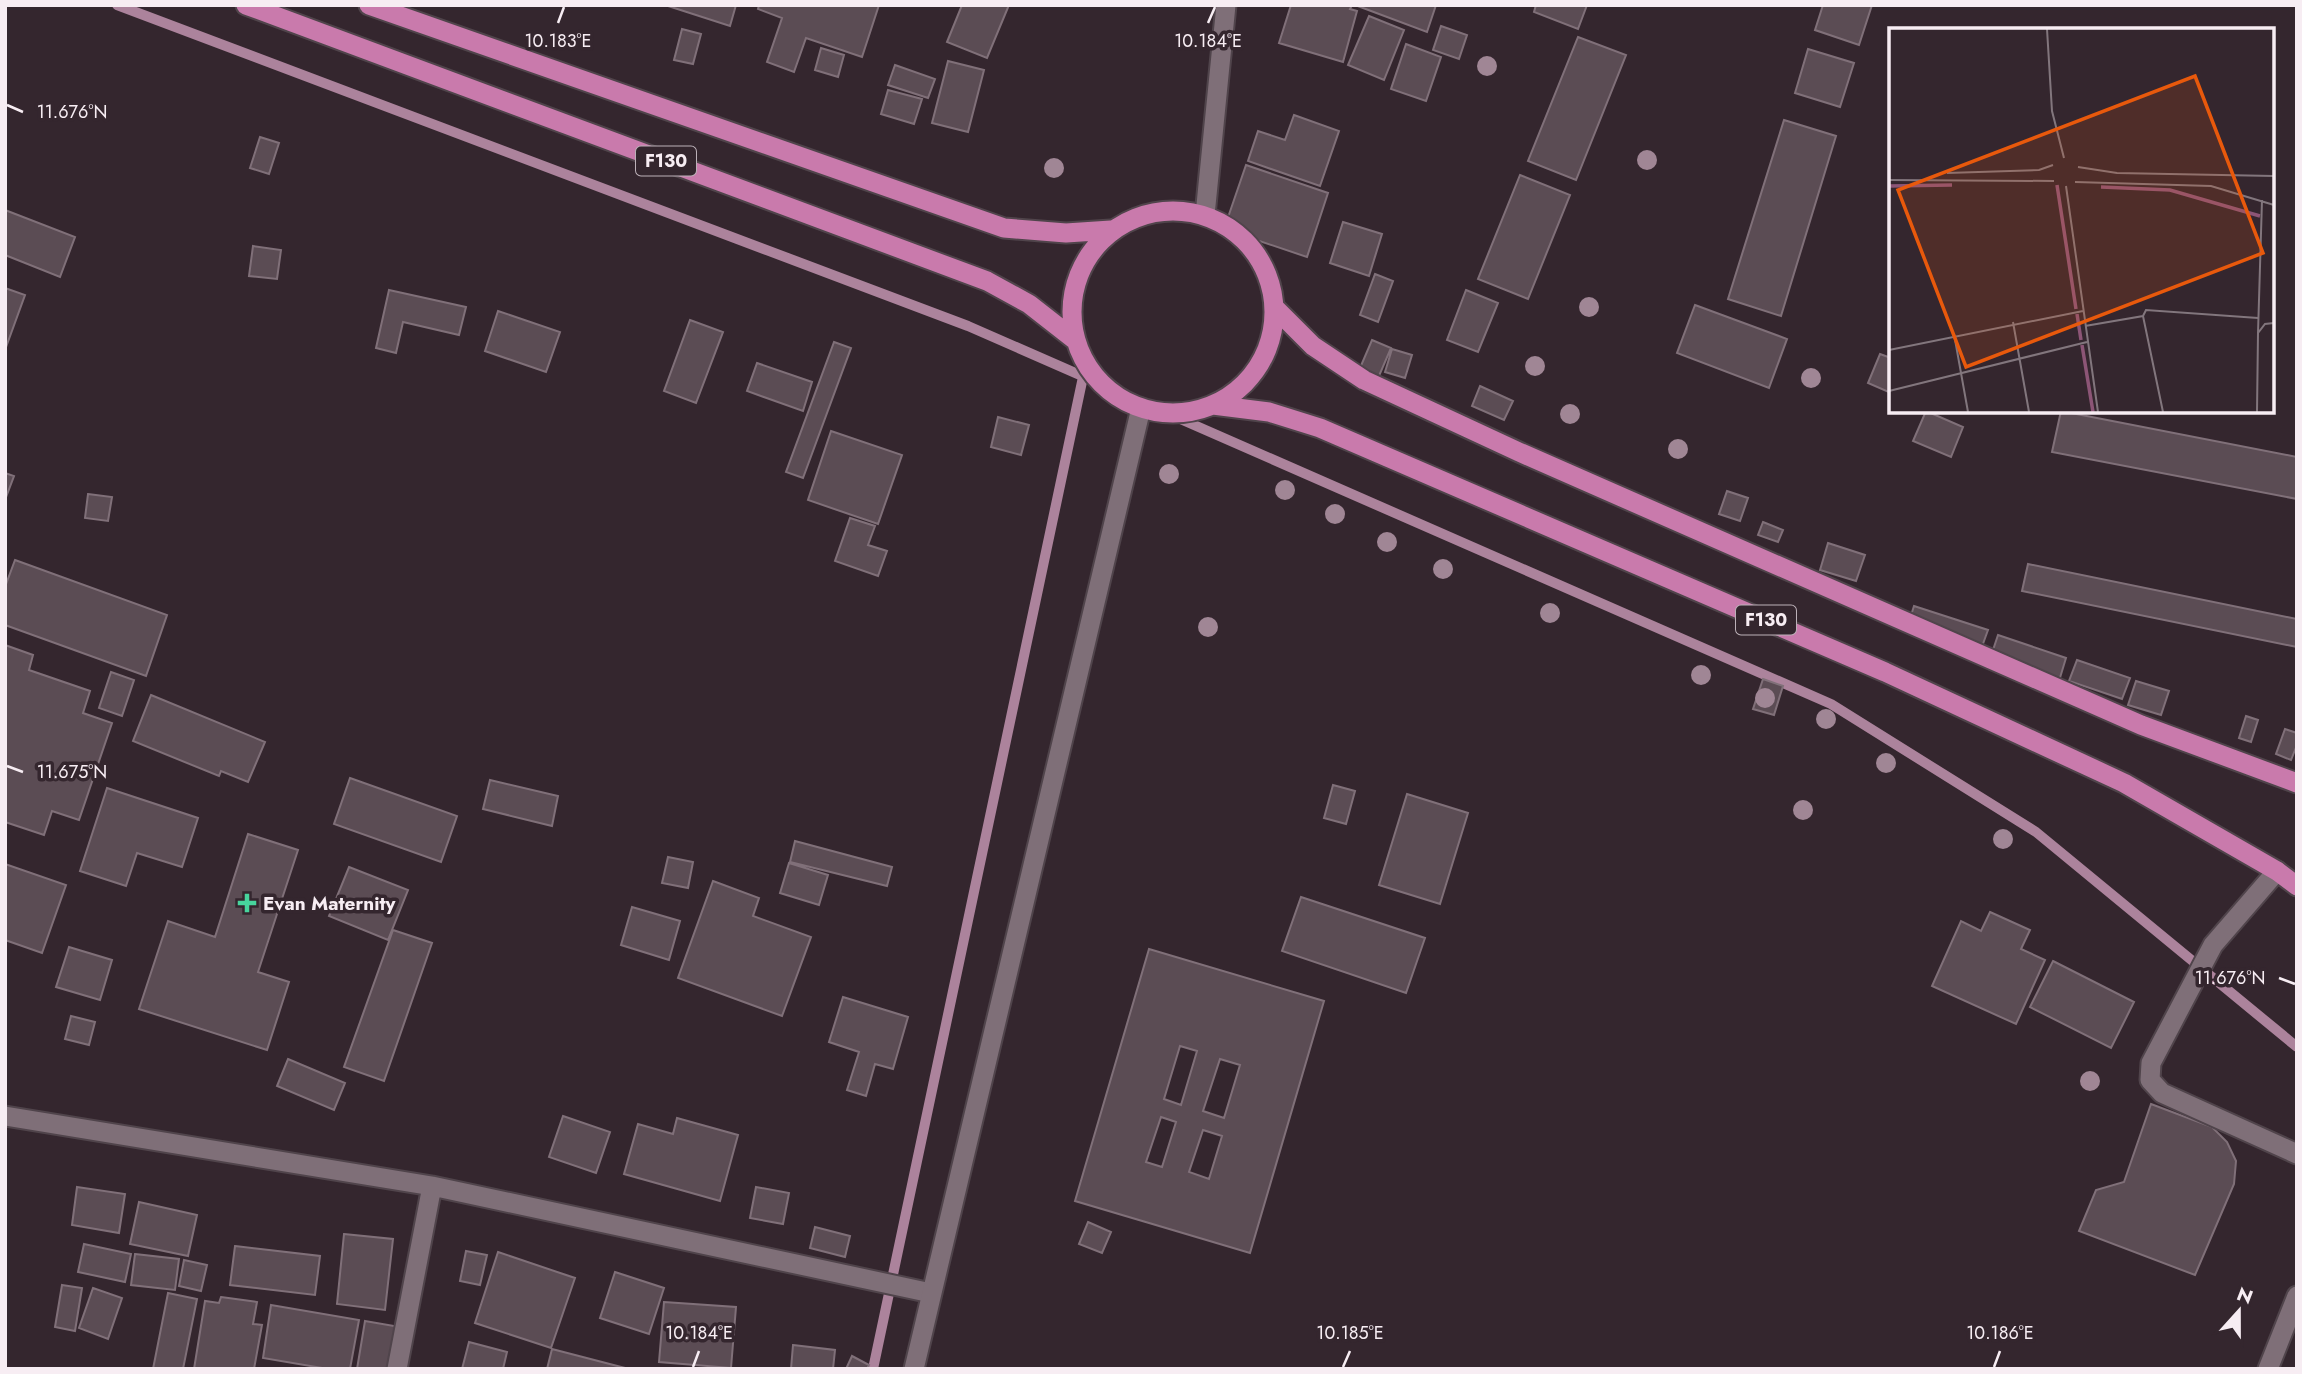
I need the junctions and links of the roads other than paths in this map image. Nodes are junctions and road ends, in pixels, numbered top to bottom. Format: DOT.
graph roads {
  1 [pos="246,5"];
  2 [pos="369,5"];
  3 [pos="1227,5"];
  4 [pos="1205,215"];
  5 [pos="1111,230"];
  6 [pos="1275,308"];
  7 [pos="1075,340"];
  8 [pos="1213,405"];
  9 [pos="1141,408"];
  10 [pos="2297,783"];
  11 [pos="2277,871"];
  12 [pos="2297,886"];
  13 [pos="5,1116"];
  14 [pos="2297,1154"];
  15 [pos="432,1186"];
  16 [pos="931,1293"];
  17 [pos="2297,1296"];
  18 [pos="397,1369"];
  19 [pos="914,1369"];
  20 [pos="2268,1369"];
  1 -- 7 [label="main road, F130"];
  2 -- 5 [label="main road, F130"];
  3 -- 4 [label="street"];
  4 -- 5 [label="main road, F130"];
  4 -- 6 [label="main road, F130"];
  5 -- 7 [label="main road, F130"];
  6 -- 8 [label="main road, F130"];
  6 -- 10 [label="main road"];
  7 -- 9 [label="main road, F130"];
  8 -- 9 [label="main road, F130"];
  8 -- 11 [label="main road, F130"];
  9 -- 16 [label="street"];
  11 -- 12 [label="main road, F130"];
  11 -- 14 [label="street"];
  13 -- 15 [label="street"];
  15 -- 16 [label="street"];
  15 -- 18 [label="street"];
  16 -- 19 [label="street"];
  17 -- 20 [label="street"];
}
